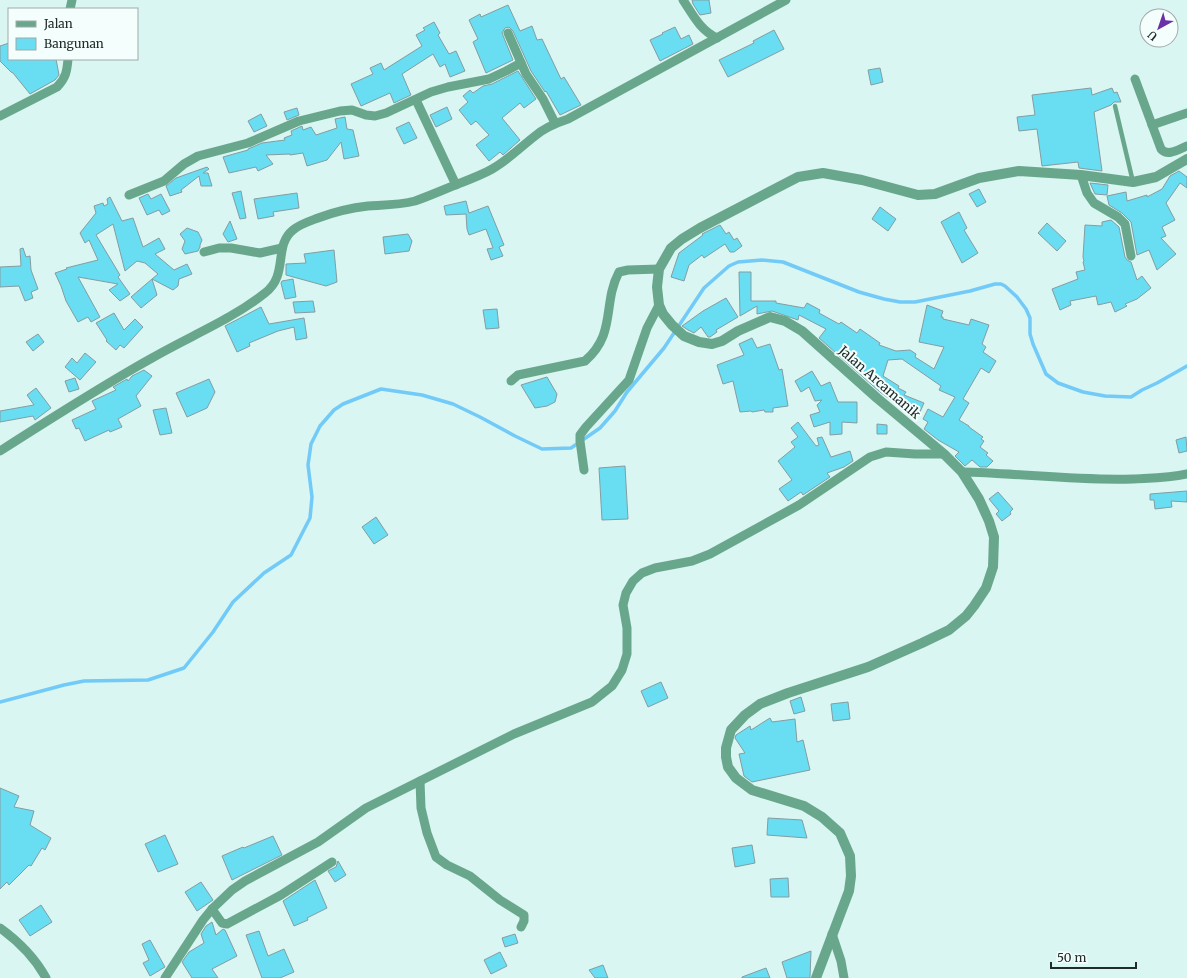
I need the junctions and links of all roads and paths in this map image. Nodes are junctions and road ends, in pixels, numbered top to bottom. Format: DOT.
graph roads {
  1 [pos="683,0"];
  2 [pos="786,0"];
  3 [pos="508,33"];
  4 [pos="717,38"];
  5 [pos="68,60"];
  6 [pos="521,63"];
  7 [pos="1135,79"];
  8 [pos="416,100"];
  9 [pos="1115,106"];
  10 [pos="1187,113"];
  11 [pos="0,116"];
  12 [pos="555,123"];
  13 [pos="1152,125"];
  14 [pos="1187,146"];
  15 [pos="1187,159"];
  16 [pos="1081,175"];
  17 [pos="1133,182"];
  18 [pos="456,185"];
  19 [pos="129,195"];
  20 [pos="282,248"];
  21 [pos="204,252"];
  22 [pos="1131,256"];
  23 [pos="659,270"];
  24 [pos="659,305"];
  25 [pos="510,381"];
  26 [pos="0,451"];
  27 [pos="944,454"];
  28 [pos="584,470"];
  29 [pos="962,472"];
  30 [pos="1187,474"];
  31 [pos="420,781"];
  32 [pos="332,862"];
  33 [pos="212,909"];
  34 [pos="521,927"];
  35 [pos="0,928"];
  36 [pos="832,934"];
  37 [pos="46,978"];
  38 [pos="165,978"];
  39 [pos="816,978"];
  40 [pos="844,978"];
  1 -- 4 [label="street"];
  2 -- 4 [label="street"];
  3 -- 6 [label="street"];
  4 -- 12 [label="street"];
  5 -- 11 [label="street"];
  6 -- 8 [label="street"];
  6 -- 12 [label="street"];
  7 -- 13 [label="street"];
  8 -- 18 [label="street"];
  8 -- 19 [label="street"];
  9 -- 17 [label="lane"];
  10 -- 13 [label="street"];
  12 -- 18 [label="street"];
  13 -- 14 [label="street"];
  15 -- 17 [label="street, Jalan Arcamanik"];
  16 -- 17 [label="street, Jalan Arcamanik"];
  16 -- 22 [label="street"];
  16 -- 23 [label="street, Jalan Arcamanik"];
  18 -- 20 [label="street"];
  20 -- 21 [label="street"];
  20 -- 26 [label="street"];
  23 -- 24 [label="street, Jalan Arcamanik"];
  23 -- 25 [label="street"];
  24 -- 27 [label="street, Jalan Arcamanik"];
  24 -- 28 [label="street"];
  27 -- 29 [label="street, Jalan Arcamanik"];
  27 -- 31 [label="street"];
  29 -- 30 [label="street"];
  29 -- 36 [label="street, Jalan Arcamanik"];
  31 -- 33 [label="street"];
  31 -- 34 [label="street"];
  32 -- 33 [label="street"];
  33 -- 38 [label="street"];
  35 -- 37 [label="street"];
  36 -- 39 [label="street, Jalan Arcamanik"];
  36 -- 40 [label="street"];
}
